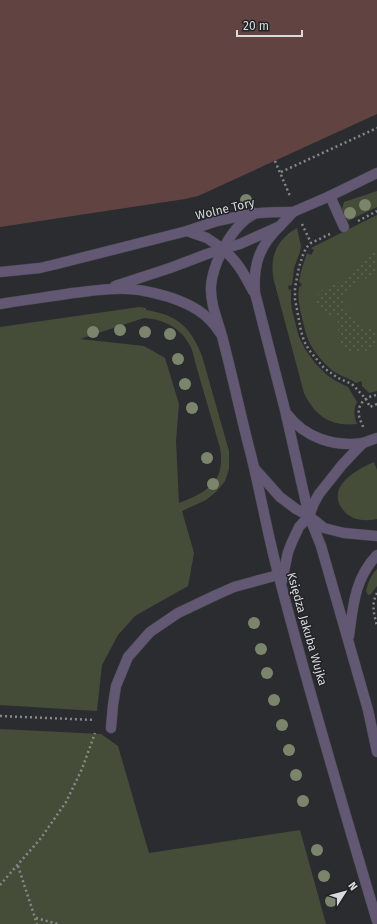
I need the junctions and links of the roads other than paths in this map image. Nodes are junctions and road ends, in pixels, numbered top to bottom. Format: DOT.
graph roads {
  1 [pos="377,172"];
  2 [pos="330,196"];
  3 [pos="293,212"];
  4 [pos="256,213"];
  5 [pos="280,226"];
  6 [pos="344,227"];
  7 [pos="187,231"];
  8 [pos="224,249"];
  9 [pos="0,272"];
  10 [pos="105,289"];
  11 [pos="255,293"];
  12 [pos="0,304"];
  13 [pos="224,342"];
  14 [pos="284,410"];
  15 [pos="377,438"];
  16 [pos="363,443"];
  17 [pos="254,467"];
  18 [pos="309,516"];
  19 [pos="377,536"];
  20 [pos="377,555"];
  21 [pos="278,575"];
  22 [pos="282,590"];
  23 [pos="348,640"];
  24 [pos="111,724"];
  25 [pos="377,752"];
  26 [pos="377,921"];
  1 -- 2 [label="street, Wolne Tory"];
  2 -- 3 [label="street, Wolne Tory"];
  2 -- 6 [label="street"];
  3 -- 4 [label="street, Wolne Tory"];
  3 -- 5 [label="street, Wolne Tory"];
  4 -- 7 [label="street, Wolne Tory"];
  4 -- 8 [label="street"];
  5 -- 8 [label="street, Wolne Tory"];
  5 -- 11 [label="street"];
  7 -- 8 [label="street"];
  7 -- 9 [label="street, Wolne Tory"];
  8 -- 10 [label="street, Wolne Tory"];
  8 -- 11 [label="street"];
  8 -- 13 [label="street"];
  10 -- 12 [label="street"];
  10 -- 13 [label="street"];
  11 -- 14 [label="street"];
  13 -- 17 [label="street, Księdza Jakuba Wujka"];
  14 -- 16 [label="street"];
  14 -- 18 [label="street"];
  15 -- 16 [label="street"];
  16 -- 18 [label="street"];
  17 -- 18 [label="street"];
  17 -- 21 [label="street, Księdza Jakuba Wujka"];
  18 -- 19 [label="street"];
  18 -- 22 [label="street"];
  18 -- 23 [label="street"];
  20 -- 23 [label="street"];
  21 -- 22 [label="street, Księdza Jakuba Wujka"];
  21 -- 24 [label="street"];
  22 -- 26 [label="street, Księdza Jakuba Wujka"];
  23 -- 25 [label="street"];
}
